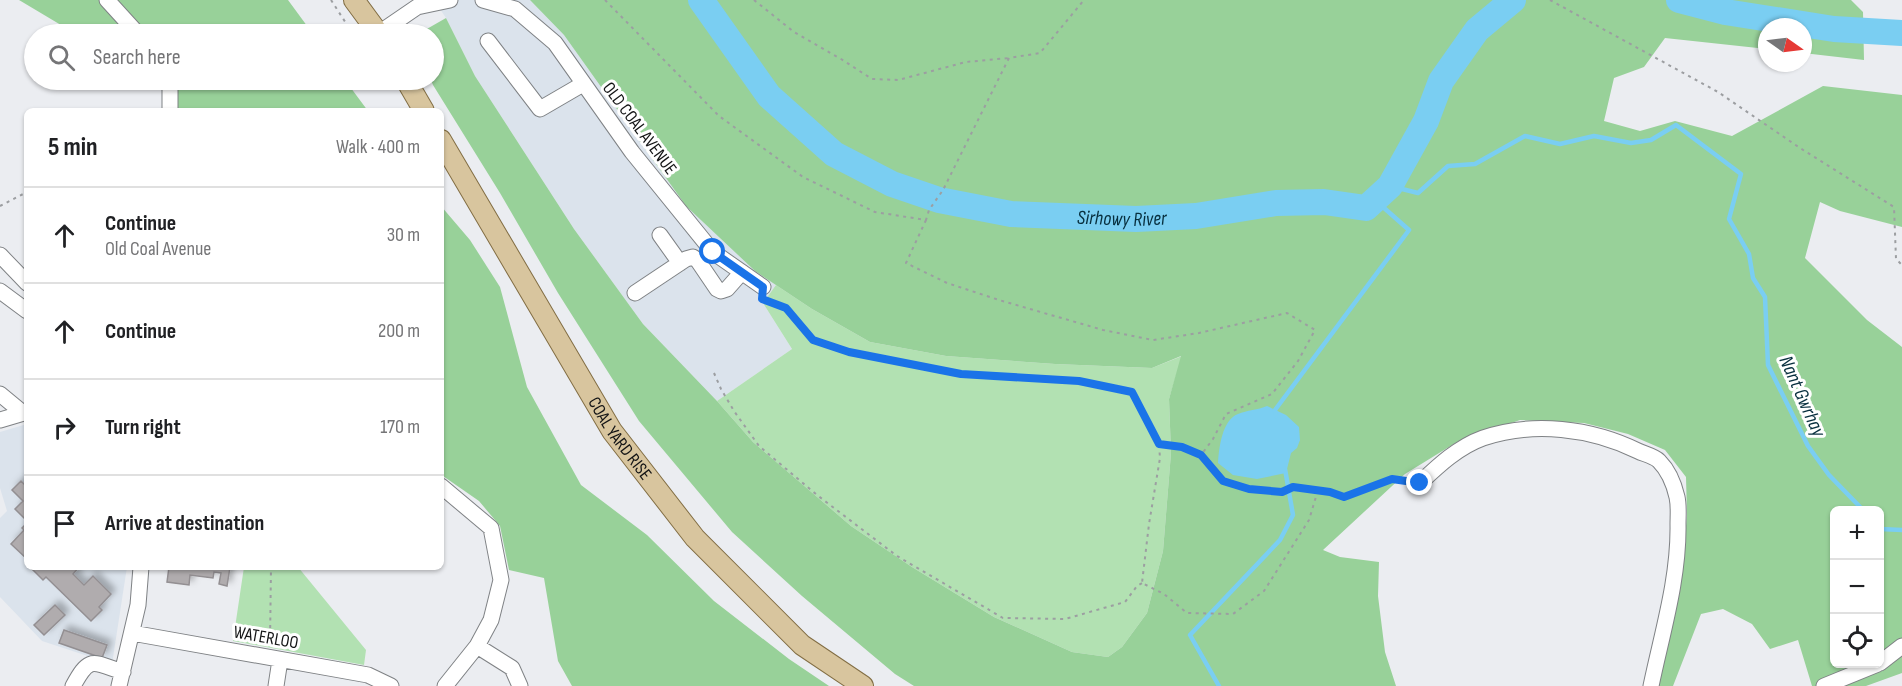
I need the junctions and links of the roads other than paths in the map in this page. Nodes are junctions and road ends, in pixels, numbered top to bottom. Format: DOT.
graph roads {
  1 [pos="107,0"];
  2 [pos="354,0"];
  3 [pos="450,0"];
  4 [pos="483,0"];
  5 [pos="129,24"];
  6 [pos="372,24"];
  7 [pos="394,24"];
  8 [pos="488,41"];
  9 [pos="583,84"];
  10 [pos="170,90"];
  11 [pos="412,90"];
  12 [pos="170,108"];
  13 [pos="422,108"];
  14 [pos="444,145"];
  15 [pos="660,235"];
  16 [pos="0,255"];
  17 [pos="680,263"];
  18 [pos="742,272"];
  19 [pos="24,280"];
  20 [pos="763,287"];
  21 [pos="0,291"];
  22 [pos="635,293"];
  23 [pos="24,310"];
  24 [pos="0,394"];
  25 [pos="24,412"];
  26 [pos="24,413"];
  27 [pos="0,420"];
  28 [pos="1420,483"];
  29 [pos="444,494"];
  30 [pos="141,570"];
  31 [pos="132,633"];
  32 [pos="477,646"];
  33 [pos="1902,646"];
  34 [pos="275,659"];
  35 [pos="1884,659"];
  36 [pos="1867,668"];
  37 [pos="121,679"];
  38 [pos="73,686"];
  39 [pos="276,686"];
  40 [pos="391,686"];
  41 [pos="445,686"];
  42 [pos="520,686"];
  43 [pos="863,686"];
  44 [pos="1651,686"];
  45 [pos="1824,686"];
  1 -- 5 [label="street"];
  2 -- 6 [label="main road"];
  3 -- 7 [label="street"];
  4 -- 9 [label="street, OLD COAL AVENUE"];
  8 -- 9 [label="street"];
  9 -- 18 [label="street, OLD COAL AVENUE"];
  10 -- 12 [label="street"];
  11 -- 13 [label="main road"];
  14 -- 43 [label="main road, COAL YARD RISE"];
  15 -- 17 [label="street"];
  16 -- 19 [label="street"];
  17 -- 18 [label="street"];
  17 -- 22 [label="street"];
  18 -- 20 [label="street, OLD COAL AVENUE"];
  21 -- 23 [label="street"];
  24 -- 25 [label="street"];
  26 -- 27 [label="street"];
  28 -- 44 [label="street"];
  29 -- 32 [label="street"];
  30 -- 31 [label="street"];
  31 -- 34 [label="street, WATERLOO"];
  31 -- 37 [label="street"];
  32 -- 41 [label="street"];
  32 -- 42 [label="street"];
  33 -- 35 [label="street"];
  34 -- 39 [label="street"];
  34 -- 40 [label="street, WATERLOO"];
  36 -- 45 [label="street"];
  37 -- 38 [label="street"];
}
